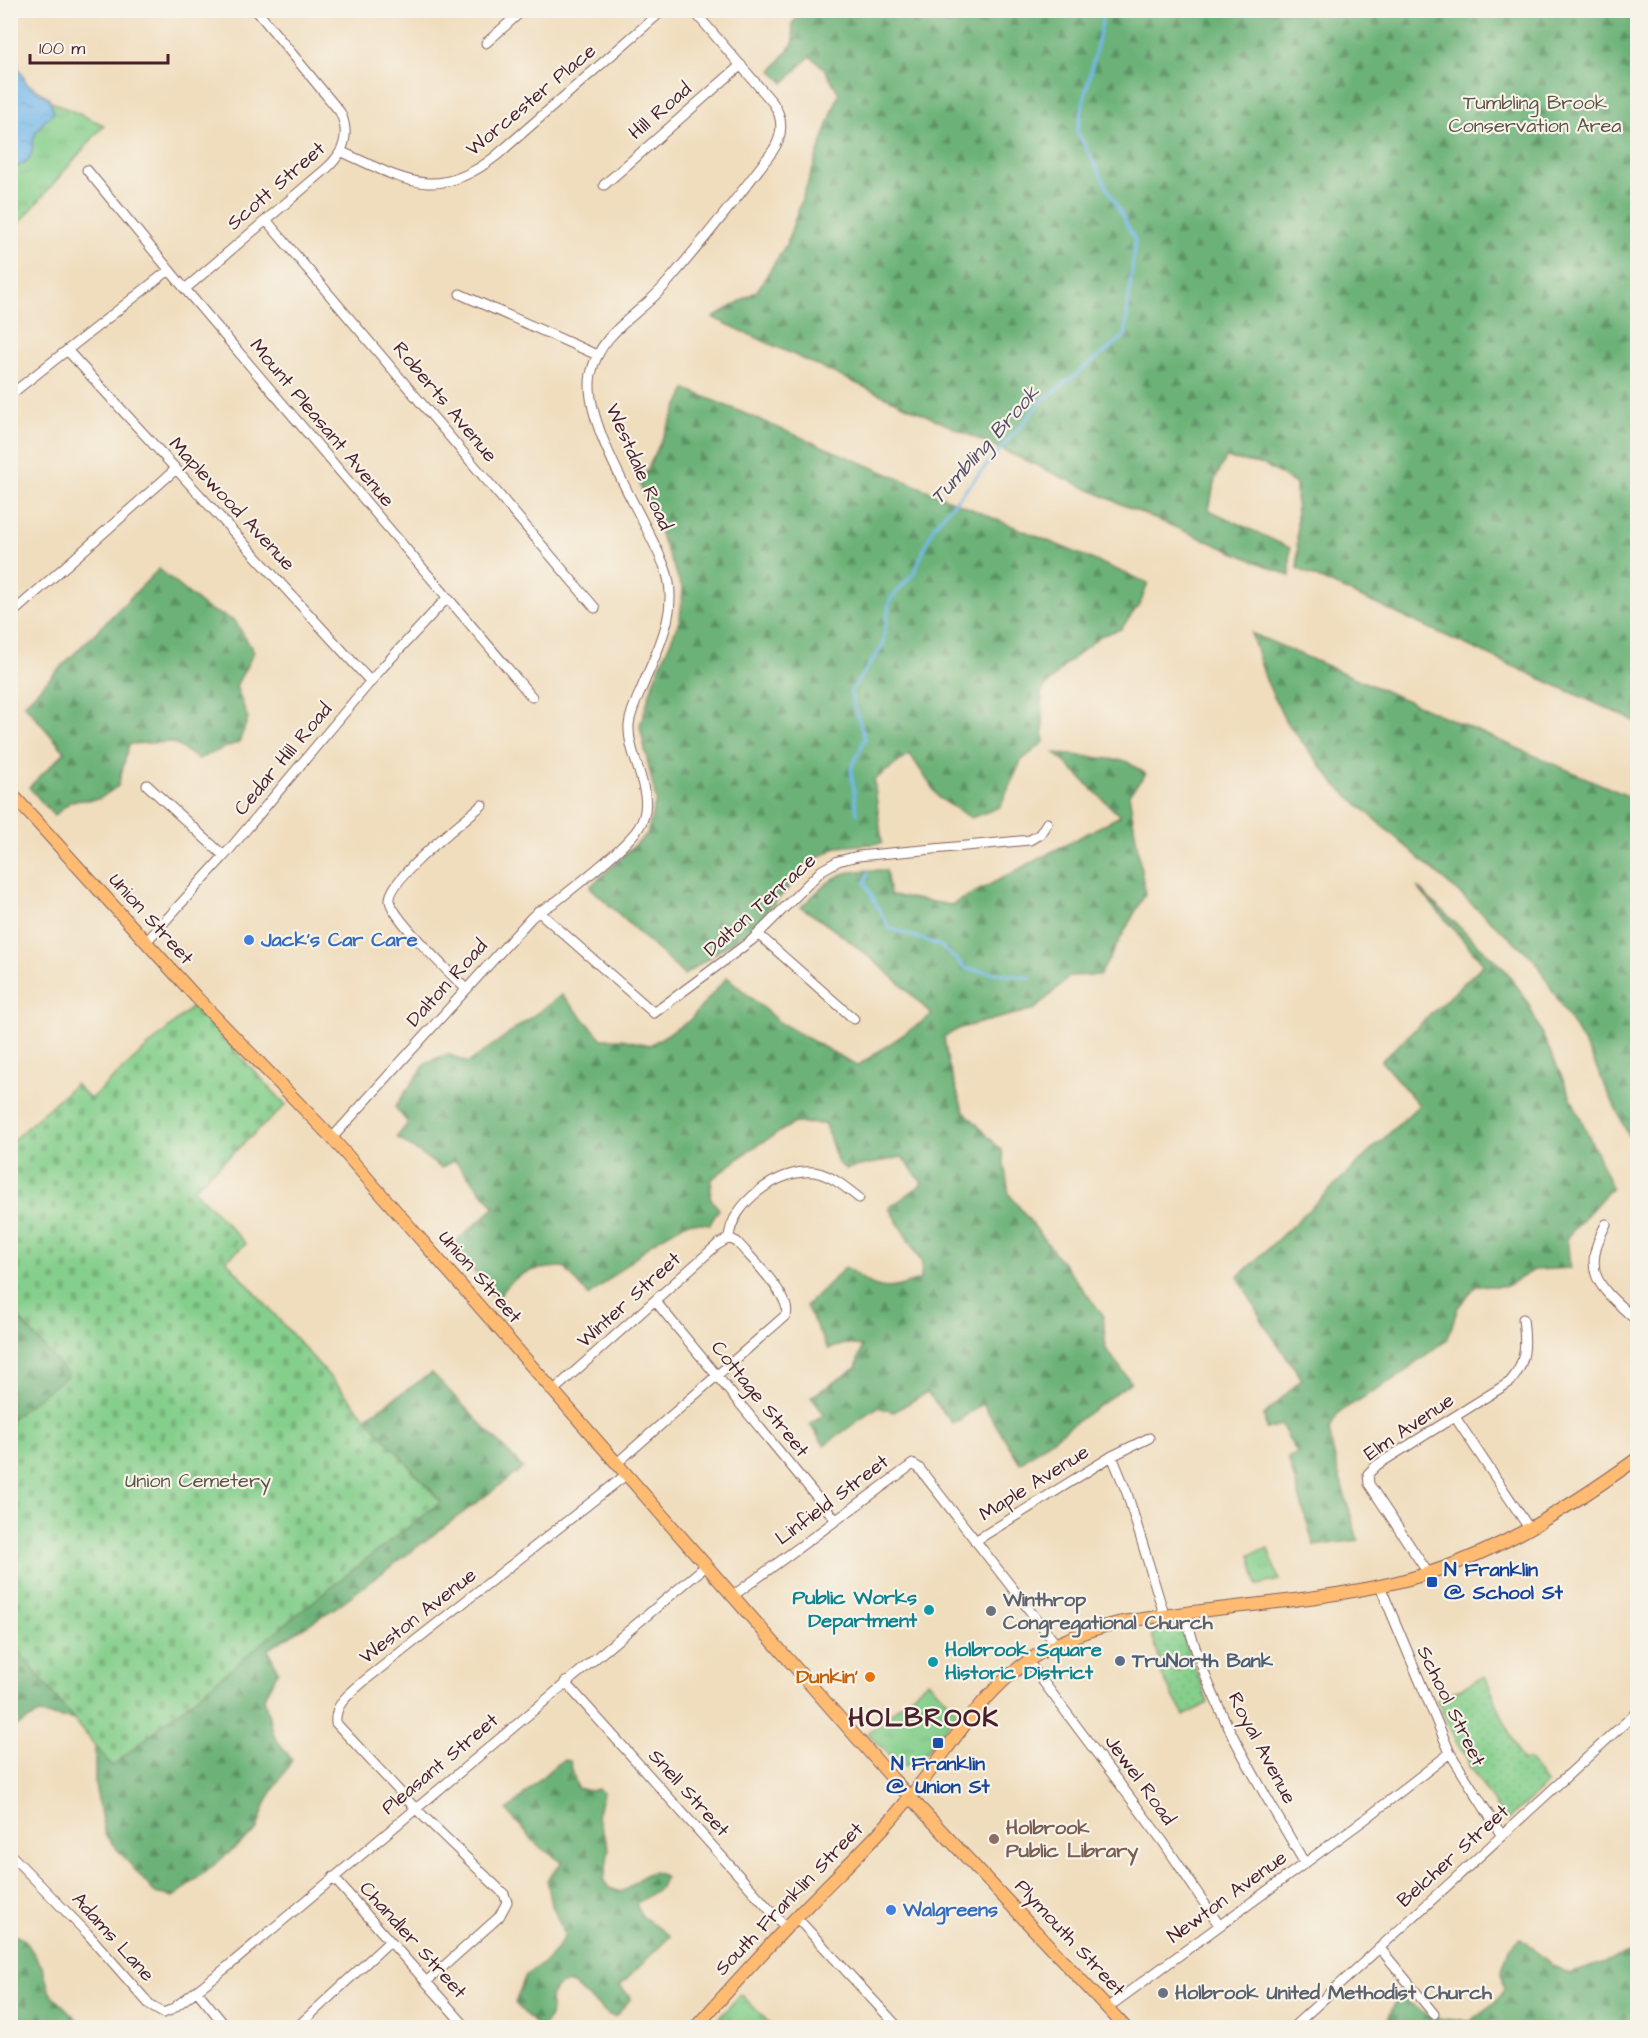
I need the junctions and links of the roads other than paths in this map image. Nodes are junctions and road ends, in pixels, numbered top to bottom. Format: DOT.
graph roads {
  1 [pos="255,10"];
  2 [pos="523,10"];
  3 [pos="663,10"];
  4 [pos="693,10"];
  5 [pos="486,43"];
  6 [pos="741,64"];
  7 [pos="342,152"];
  8 [pos="87,170"];
  9 [pos="604,185"];
  10 [pos="266,220"];
  11 [pos="169,270"];
  12 [pos="185,289"];
  13 [pos="460,294"];
  14 [pos="67,350"];
  15 [pos="597,355"];
  16 [pos="10,394"];
  17 [pos="175,470"];
  18 [pos="447,598"];
  19 [pos="596,608"];
  20 [pos="10,615"];
  21 [pos="371,682"];
  22 [pos="532,697"];
  23 [pos="147,785"];
  24 [pos="10,792"];
  25 [pos="482,805"];
  26 [pos="1047,823"];
  27 [pos="224,856"];
  28 [pos="600,864"];
  29 [pos="538,911"];
  30 [pos="758,934"];
  31 [pos="146,942"];
  32 [pos="466,989"];
  33 [pos="854,1019"];
  34 [pos="332,1138"];
  35 [pos="859,1198"];
  36 [pos="1606,1224"];
  37 [pos="729,1238"];
  38 [pos="656,1302"];
  39 [pos="1523,1319"];
  40 [pos="1638,1322"];
  41 [pos="718,1376"];
  42 [pos="554,1390"];
  43 [pos="1455,1417"];
  44 [pos="1149,1438"];
  45 [pos="1112,1456"];
  46 [pos="1638,1458"];
  47 [pos="617,1463"];
  48 [pos="627,1474"];
  49 [pos="835,1519"];
  50 [pos="1528,1528"];
  51 [pos="975,1541"];
  52 [pos="707,1565"];
  53 [pos="1428,1573"];
  54 [pos="1380,1586"];
  55 [pos="734,1595"];
  56 [pos="1185,1612"];
  57 [pos="1164,1614"];
  58 [pos="1055,1643"];
  59 [pos="1028,1660"];
  60 [pos="565,1683"];
  61 [pos="1638,1711"];
  62 [pos="1450,1753"];
  63 [pos="910,1797"];
  64 [pos="415,1808"];
  65 [pos="1502,1836"];
  66 [pos="10,1854"];
  67 [pos="1304,1863"];
  68 [pos="333,1877"];
  69 [pos="796,1917"];
  70 [pos="1219,1925"];
  71 [pos="786,1928"];
  72 [pos="390,1941"];
  73 [pos="1379,1947"];
  74 [pos="426,1982"];
  75 [pos="197,1991"];
  76 [pos="1107,2008"];
  77 [pos="1434,2014"];
  78 [pos="227,2028"];
  79 [pos="296,2028"];
  80 [pos="467,2028"];
  81 [pos="694,2028"];
  82 [pos="899,2028"];
  83 [pos="1126,2028"];
  84 [pos="1292,2028"];
  1 -- 7 [label="street, Scott Street"];
  2 -- 5 [label="street"];
  3 -- 7 [label="street, Worcester Place"];
  4 -- 6 [label="street, Westdale Road"];
  6 -- 9 [label="street, Hill Road"];
  6 -- 15 [label="street, Westdale Road"];
  7 -- 10 [label="street, Scott Street"];
  8 -- 11 [label="street, Mount Pleasant Avenue"];
  10 -- 12 [label="street, Scott Street"];
  10 -- 19 [label="street, Roberts Avenue"];
  11 -- 12 [label="street, Mount Pleasant Avenue"];
  11 -- 14 [label="street"];
  12 -- 18 [label="street, Mount Pleasant Avenue"];
  13 -- 15 [label="street"];
  14 -- 16 [label="street"];
  14 -- 17 [label="street, Maplewood Avenue"];
  15 -- 28 [label="street, Westdale Road"];
  17 -- 20 [label="street"];
  17 -- 21 [label="street, Maplewood Avenue"];
  18 -- 21 [label="street, Cedar Hill Road"];
  18 -- 22 [label="street, Mount Pleasant Avenue"];
  21 -- 27 [label="street, Cedar Hill Road"];
  23 -- 27 [label="street"];
  24 -- 31 [label="main road, Union Street"];
  25 -- 32 [label="street"];
  26 -- 30 [label="street, Dalton Terrace"];
  27 -- 31 [label="street, Cedar Hill Road"];
  28 -- 29 [label="street, Dalton Road"];
  29 -- 30 [label="street, Dalton Terrace"];
  29 -- 32 [label="street, Dalton Road"];
  30 -- 33 [label="street"];
  31 -- 34 [label="main road, Union Street"];
  32 -- 34 [label="street, Dalton Road"];
  34 -- 42 [label="main road, Union Street"];
  35 -- 37 [label="street"];
  36 -- 40 [label="street"];
  37 -- 38 [label="street, Winter Street"];
  37 -- 41 [label="street"];
  38 -- 41 [label="street, Cottage Street"];
  38 -- 42 [label="street, Winter Street"];
  39 -- 43 [label="street, Elm Avenue"];
  41 -- 47 [label="street"];
  41 -- 49 [label="street, Cottage Street"];
  42 -- 47 [label="main road, Union Street"];
  43 -- 50 [label="street"];
  43 -- 53 [label="street, Elm Avenue"];
  44 -- 45 [label="street, Maple Avenue"];
  45 -- 51 [label="street, Maple Avenue"];
  45 -- 57 [label="street, Maple Avenue"];
  46 -- 50 [label="main road, South Franklin Street"];
  47 -- 48 [label="main road, Union Street"];
  48 -- 52 [label="main road, Union Street"];
  48 -- 64 [label="street, Weston Avenue"];
  49 -- 51 [label="street, Linfield Street"];
  49 -- 55 [label="street, Linfield Street"];
  50 -- 53 [label="main road, South Franklin Street"];
  51 -- 58 [label="street, Linfield Street"];
  52 -- 55 [label="main road, Union Street"];
  52 -- 60 [label="street, Pleasant Street"];
  53 -- 54 [label="main road, South Franklin Street"];
  54 -- 56 [label="main road, South Franklin Street"];
  54 -- 62 [label="street, School Street"];
  55 -- 63 [label="main road, Union Street"];
  56 -- 57 [label="main road, South Franklin Street"];
  56 -- 67 [label="street, Royal Avenue"];
  57 -- 58 [label="main road, South Franklin Street"];
  58 -- 59 [label="main road, South Franklin Street"];
  59 -- 63 [label="main road, South Franklin Street"];
  59 -- 70 [label="street, Jewel Road"];
  60 -- 64 [label="street, Pleasant Street"];
  60 -- 71 [label="street, Snell Street"];
  61 -- 65 [label="street, Belcher Street"];
  62 -- 65 [label="street, School Street"];
  62 -- 67 [label="street, Newton Avenue"];
  63 -- 69 [label="main road, South Franklin Street"];
  63 -- 76 [label="main road, Plymouth Street"];
  64 -- 68 [label="street, Pleasant Street"];
  64 -- 74 [label="street"];
  65 -- 73 [label="street, Belcher Street"];
  66 -- 75 [label="street, Adams Lane"];
  67 -- 70 [label="street, Newton Avenue"];
  68 -- 72 [label="street, Chandler Street"];
  68 -- 75 [label="street, Pleasant Street"];
  69 -- 71 [label="main road, South Franklin Street"];
  69 -- 82 [label="street"];
  70 -- 76 [label="street, Newton Avenue"];
  71 -- 81 [label="main road, South Franklin Street"];
  72 -- 74 [label="street, Chandler Street"];
  72 -- 79 [label="street"];
  73 -- 77 [label="street"];
  73 -- 84 [label="street, Belcher Street"];
  74 -- 80 [label="street, Chandler Street"];
  75 -- 78 [label="street"];
  76 -- 83 [label="main road, Plymouth Street"];
}
